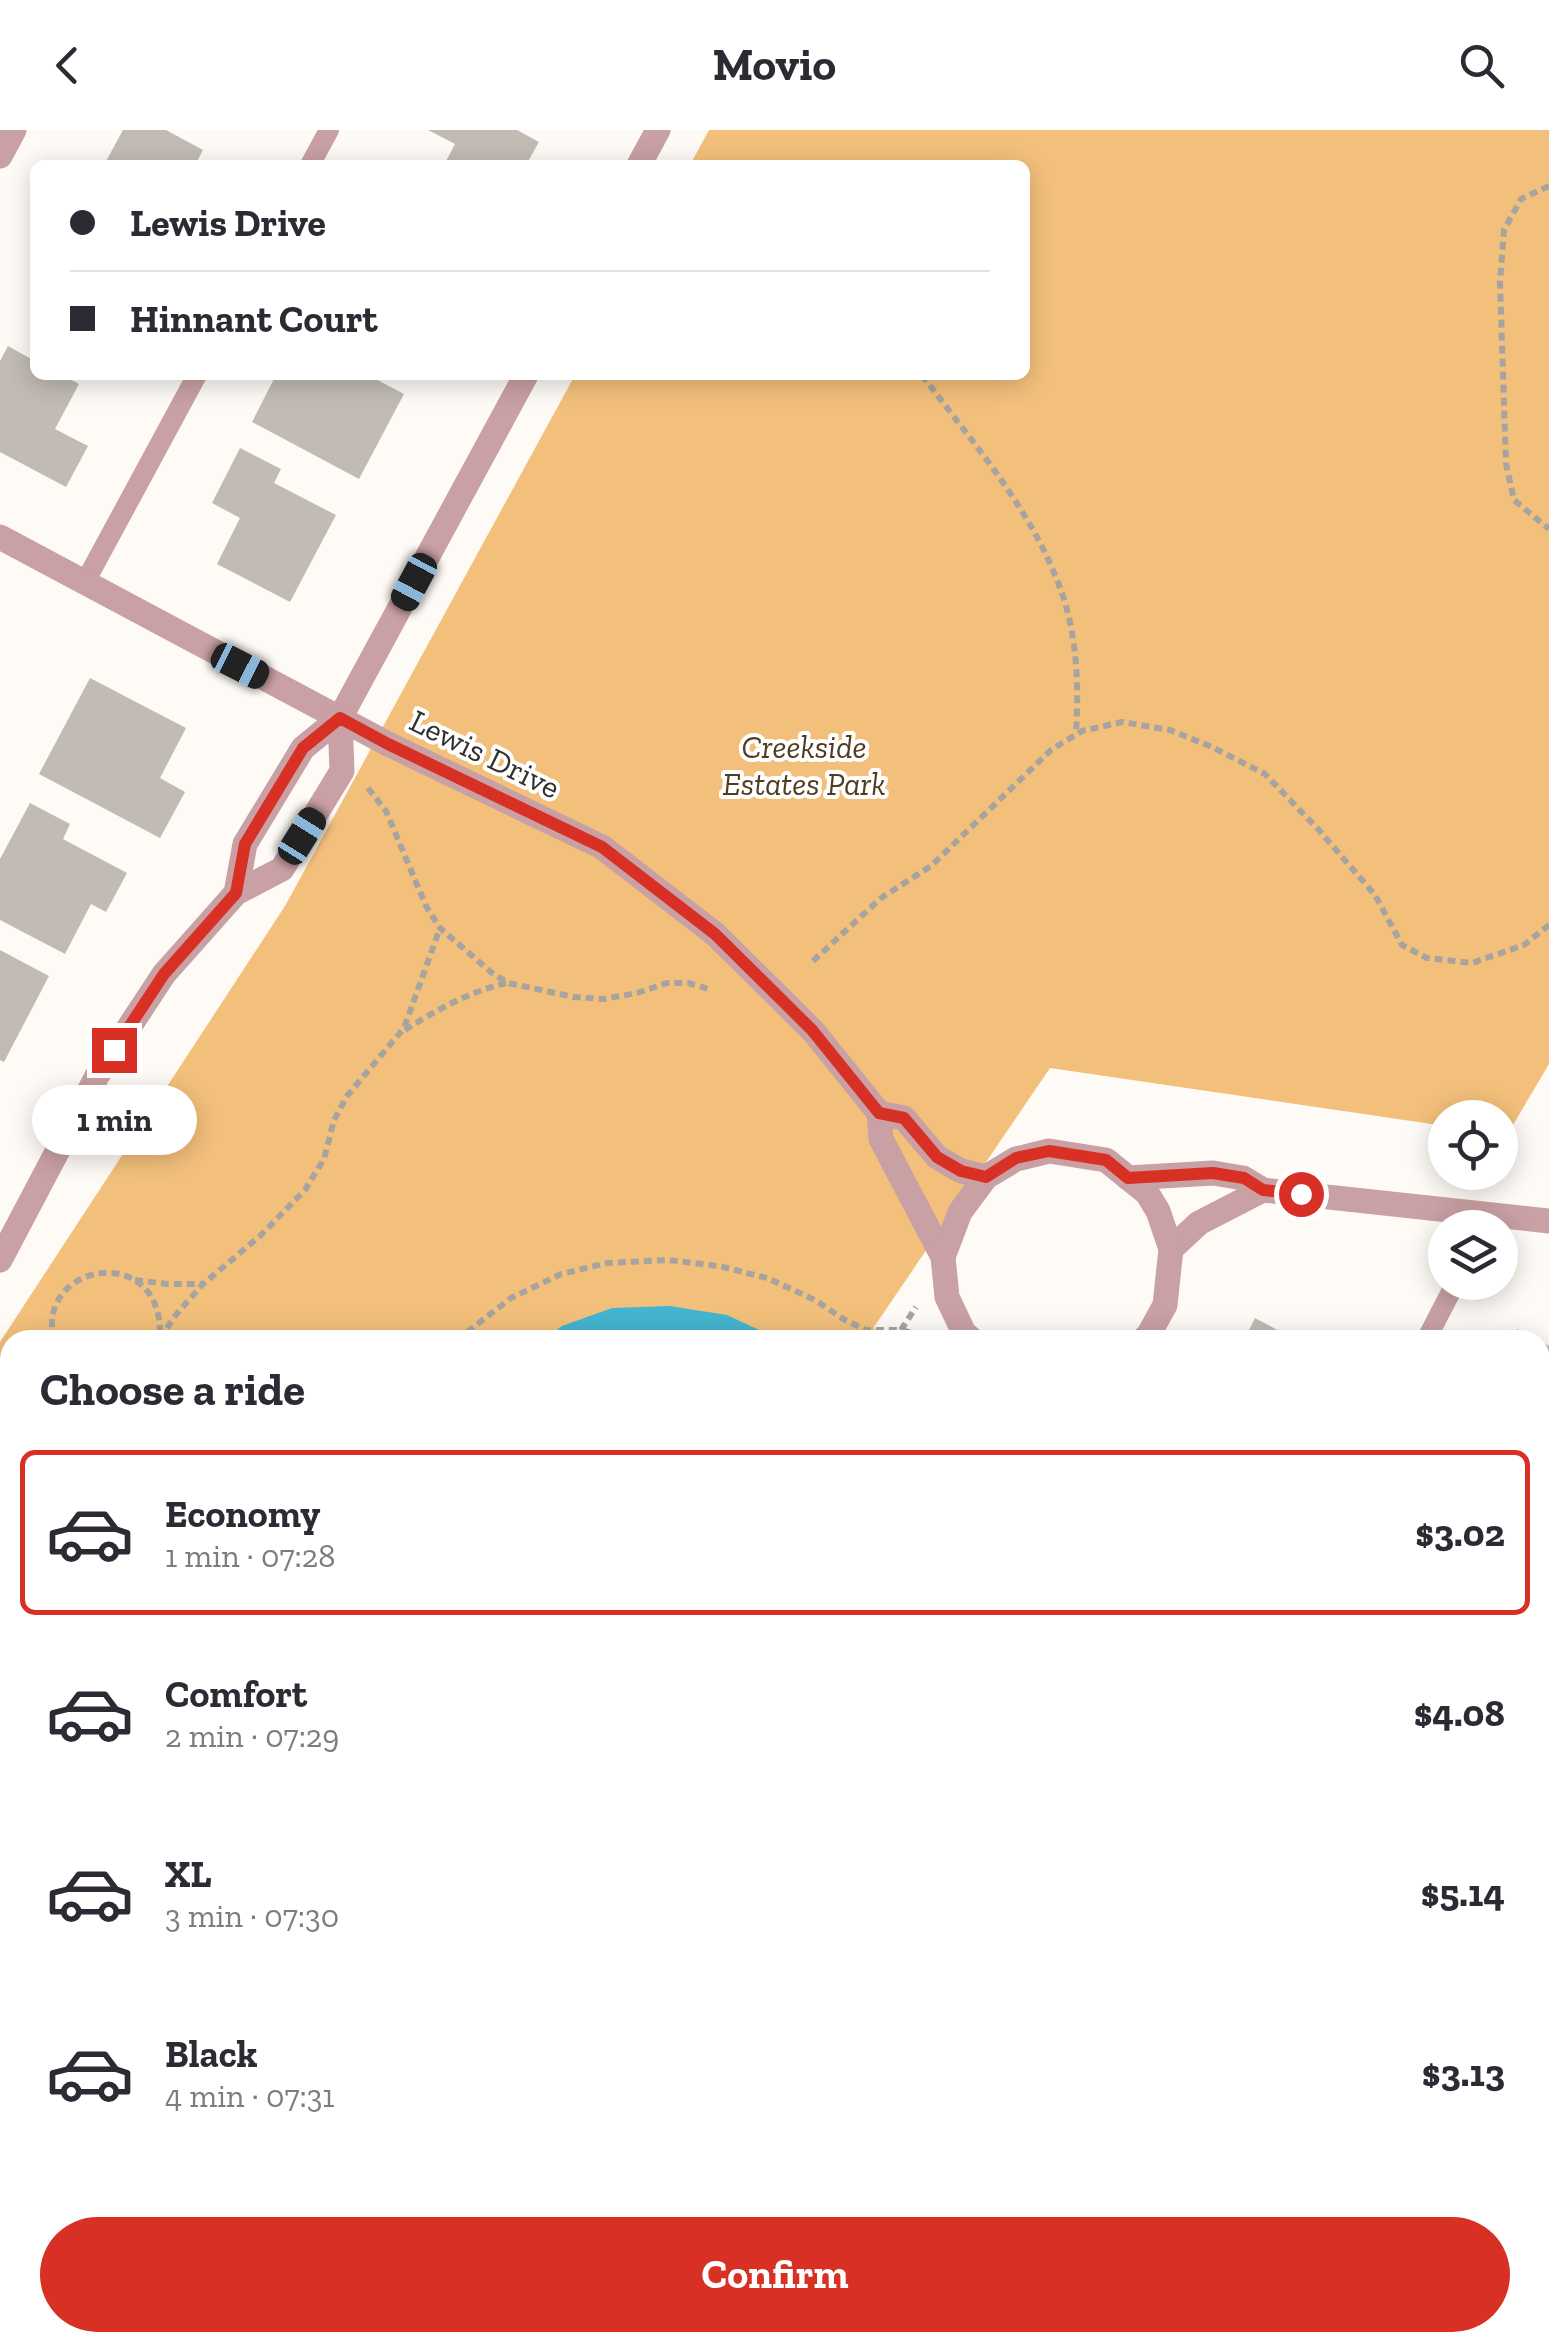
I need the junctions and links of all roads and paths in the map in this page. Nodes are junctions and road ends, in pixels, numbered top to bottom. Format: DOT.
graph roads {
  1 [pos="14,130"];
  2 [pos="329,130"];
  3 [pos="658,130"];
  4 [pos="0,156"];
  5 [pos="313,160"];
  6 [pos="643,160"];
  7 [pos="1549,186"];
  8 [pos="194,380"];
  9 [pos="523,380"];
  10 [pos="926,380"];
  11 [pos="1549,529"];
  12 [pos="0,537"];
  13 [pos="84,584"];
  14 [pos="340,718"];
  15 [pos="1076,734"];
  16 [pos="367,787"];
  17 [pos="236,893"];
  18 [pos="1549,925"];
  19 [pos="440,928"];
  20 [pos="813,961"];
  21 [pos="508,983"];
  22 [pos="709,989"];
  23 [pos="400,1033"];
  24 [pos="879,1113"];
  25 [pos="986,1177"];
  26 [pos="1128,1178"];
  27 [pos="1263,1190"];
  28 [pos="1428,1213"];
  29 [pos="1518,1221"];
  30 [pos="1549,1221"];
  31 [pos="1170,1249"];
  32 [pos="943,1257"];
  33 [pos="0,1260"];
  34 [pos="134,1280"];
  35 [pos="204,1284"];
  36 [pos="921,1292"];
  37 [pos="1447,1300"];
  38 [pos="52,1330"];
  39 [pos="160,1330"];
  40 [pos="166,1330"];
  41 [pos="470,1330"];
  42 [pos="866,1330"];
  43 [pos="866,1330"];
  44 [pos="902,1330"];
  45 [pos="963,1330"];
  46 [pos="1152,1330"];
  47 [pos="1431,1330"];
  1 -- 4 [label="street"];
  2 -- 5 [label="lane"];
  3 -- 6 [label="street"];
  7 -- 11 [label="path"];
  8 -- 13 [label="lane"];
  9 -- 14 [label="street"];
  10 -- 15 [label="path"];
  12 -- 13 [label="street, Lewis Drive"];
  13 -- 14 [label="street, Lewis Drive"];
  14 -- 17 [label="street"];
  14 -- 17 [label="street"];
  14 -- 24 [label="street, Lewis Drive"];
  15 -- 18 [label="path"];
  15 -- 20 [label="path"];
  16 -- 19 [label="path"];
  17 -- 33 [label="street"];
  19 -- 21 [label="path"];
  19 -- 23 [label="path"];
  21 -- 22 [label="path"];
  21 -- 23 [label="path"];
  23 -- 35 [label="path"];
  24 -- 25 [label="street, Lewis Drive"];
  24 -- 32 [label="street, Lewis Drive"];
  25 -- 26 [label="street"];
  25 -- 32 [label="street"];
  26 -- 27 [label="street"];
  26 -- 31 [label="street"];
  27 -- 28 [label="street"];
  27 -- 31 [label="street"];
  29 -- 30 [label="street"];
  31 -- 46 [label="street"];
  32 -- 45 [label="street"];
  34 -- 35 [label="path"];
  34 -- 38 [label="path"];
  34 -- 39 [label="path"];
  35 -- 40 [label="path"];
  36 -- 44 [label="path"];
  37 -- 47 [label="lane"];
  41 -- 42 [label="path"];
  43 -- 44 [label="path"];
}
